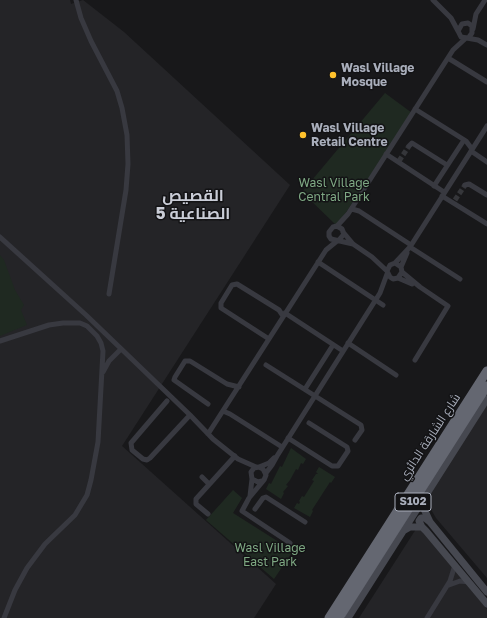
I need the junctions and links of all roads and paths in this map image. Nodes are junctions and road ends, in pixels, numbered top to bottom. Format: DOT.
graph roads {
  1 [pos="76,0"];
  2 [pos="433,0"];
  3 [pos="485,2"];
  4 [pos="479,10"];
  5 [pos="447,15"];
  6 [pos="465,23"];
  7 [pos="473,29"];
  8 [pos="458,32"];
  9 [pos="467,38"];
  10 [pos="481,41"];
  11 [pos="487,45"];
  12 [pos="453,50"];
  13 [pos="448,58"];
  14 [pos="487,82"];
  15 [pos="414,109"];
  16 [pos="487,126"];
  17 [pos="464,140"];
  18 [pos="409,146"];
  19 [pos="471,150"];
  20 [pos="386,154"];
  21 [pos="487,162"];
  22 [pos="447,165"];
  23 [pos="465,185"];
  24 [pos="434,186"];
  25 [pos="443,194"];
  26 [pos="487,195"];
  27 [pos="352,209"];
  28 [pos="348,214"];
  29 [pos="487,224"];
  30 [pos="337,226"];
  31 [pos="343,231"];
  32 [pos="329,236"];
  33 [pos="0,237"];
  34 [pos="338,241"];
  35 [pos="353,244"];
  36 [pos="410,246"];
  37 [pos="326,250"];
  38 [pos="372,257"];
  39 [pos="318,262"];
  40 [pos="393,264"];
  41 [pos="402,269"];
  42 [pos="387,272"];
  43 [pos="396,278"];
  44 [pos="460,279"];
  45 [pos="420,288"];
  46 [pos="380,293"];
  47 [pos="109,294"];
  48 [pos="376,300"];
  49 [pos="383,305"];
  50 [pos="284,315"];
  51 [pos="269,339"];
  52 [pos="0,341"];
  53 [pos="348,343"];
  54 [pos="333,345"];
  55 [pos="121,349"];
  56 [pos="343,351"];
  57 [pos="415,360"];
  58 [pos="266,365"];
  59 [pos="487,371"];
  60 [pos="396,374"];
  61 [pos="102,376"];
  62 [pos="487,386"];
  63 [pos="238,387"];
  64 [pos="304,389"];
  65 [pos="315,395"];
  66 [pos="487,399"];
  67 [pos="167,402"];
  68 [pos="208,404"];
  69 [pos="223,411"];
  70 [pos="190,415"];
  71 [pos="309,423"];
  72 [pos="207,433"];
  73 [pos="288,438"];
  74 [pos="355,440"];
  75 [pos="282,447"];
  76 [pos="277,456"];
  77 [pos="237,458"];
  78 [pos="258,467"];
  79 [pos="266,473"];
  80 [pos="202,477"];
  81 [pos="252,477"];
  82 [pos="262,481"];
  83 [pos="209,484"];
  84 [pos="249,498"];
  85 [pos="424,500"];
  86 [pos="255,509"];
  87 [pos="208,514"];
  88 [pos="305,522"];
  89 [pos="430,522"];
  90 [pos="422,527"];
  91 [pos="403,531"];
  92 [pos="290,543"];
  93 [pos="455,565"];
  94 [pos="469,582"];
  95 [pos="448,586"];
  96 [pos="487,592"];
  97 [pos="487,604"];
  98 [pos="4,618"];
  99 [pos="329,618"];
  100 [pos="339,618"];
  101 [pos="348,618"];
  102 [pos="427,618"];
  1 -- 47 [label="street"];
  2 -- 5 [label="street"];
  3 -- 4 [label="street"];
  4 -- 6 [label="street"];
  4 -- 7 [label="street"];
  5 -- 6 [label="street"];
  5 -- 8 [label="street"];
  6 -- 7 [label="street"];
  6 -- 8 [label="street"];
  7 -- 9 [label="street"];
  7 -- 10 [label="street"];
  8 -- 9 [label="street"];
  8 -- 12 [label="street"];
  9 -- 10 [label="street"];
  9 -- 12 [label="street"];
  10 -- 11 [label="street"];
  12 -- 13 [label="street"];
  13 -- 14 [label="street"];
  13 -- 15 [label="street"];
  15 -- 17 [label="street"];
  15 -- 20 [label="street"];
  16 -- 19 [label="street"];
  17 -- 19 [label="street"];
  17 -- 22 [label="street"];
  18 -- 22 [label="street"];
  19 -- 21 [label="street"];
  19 -- 25 [label="street"];
  20 -- 24 [label="street"];
  20 -- 27 [label="street"];
  22 -- 24 [label="street"];
  23 -- 26 [label="street"];
  24 -- 25 [label="street"];
  25 -- 29 [label="street"];
  25 -- 36 [label="street"];
  27 -- 28 [label="street"];
  27 -- 36 [label="street"];
  28 -- 30 [label="street"];
  28 -- 31 [label="street"];
  30 -- 31 [label="street"];
  30 -- 32 [label="street"];
  31 -- 34 [label="street"];
  31 -- 35 [label="street"];
  32 -- 34 [label="street"];
  32 -- 37 [label="street"];
  33 -- 55 [label="street"];
  34 -- 35 [label="street"];
  34 -- 37 [label="street"];
  35 -- 38 [label="street"];
  36 -- 40 [label="street"];
  36 -- 41 [label="street"];
  36 -- 44 [label="street"];
  37 -- 39 [label="street"];
  38 -- 40 [label="street"];
  38 -- 42 [label="street"];
  39 -- 48 [label="street"];
  39 -- 50 [label="street"];
  40 -- 41 [label="street"];
  40 -- 42 [label="street"];
  41 -- 43 [label="street"];
  41 -- 45 [label="street"];
  42 -- 43 [label="street"];
  42 -- 46 [label="street"];
  43 -- 45 [label="street"];
  43 -- 46 [label="street"];
  45 -- 57 [label="street"];
  46 -- 48 [label="street"];
  48 -- 49 [label="street"];
  48 -- 53 [label="street"];
  50 -- 51 [label="street"];
  50 -- 51 [label="street"];
  50 -- 54 [label="street"];
  51 -- 63 [label="street"];
  52 -- 61 [label="street"];
  53 -- 56 [label="street"];
  53 -- 60 [label="street"];
  54 -- 56 [label="street"];
  54 -- 64 [label="street"];
  55 -- 61 [label="street"];
  55 -- 70 [label="street"];
  56 -- 65 [label="street"];
  58 -- 64 [label="street"];
  59 -- 99 [label="highway, شارع الشارقة الدائري / S102"];
  61 -- 98 [label="street"];
  62 -- 100 [label="highway, شارع الشارقة الدائري / S102"];
  63 -- 68 [label="street"];
  63 -- 69 [label="street"];
  64 -- 65 [label="street"];
  65 -- 73 [label="street"];
  65 -- 74 [label="street"];
  66 -- 85 [label="street"];
  67 -- 70 [label="street"];
  69 -- 72 [label="street"];
  69 -- 75 [label="street"];
  70 -- 72 [label="street"];
  71 -- 73 [label="street"];
  72 -- 77 [label="street"];
  73 -- 75 [label="street"];
  75 -- 76 [label="street"];
  76 -- 78 [label="street"];
  76 -- 79 [label="street"];
  77 -- 78 [label="street"];
  77 -- 81 [label="street"];
  77 -- 83 [label="street"];
  78 -- 79 [label="street"];
  78 -- 81 [label="street"];
  79 -- 82 [label="street"];
  80 -- 83 [label="street"];
  81 -- 82 [label="street"];
  81 -- 84 [label="street"];
  82 -- 84 [label="street"];
  83 -- 87 [label="street"];
  84 -- 92 [label="street"];
  85 -- 89 [label="street"];
  85 -- 91 [label="street"];
  86 -- 88 [label="street"];
  89 -- 90 [label="street"];
  89 -- 96 [label="street"];
  90 -- 91 [label="street"];
  90 -- 93 [label="street"];
  91 -- 101 [label="street"];
  93 -- 94 [label="street"];
  93 -- 95 [label="street"];
  94 -- 95 [label="street"];
  94 -- 97 [label="street"];
  95 -- 102 [label="street"];
}
